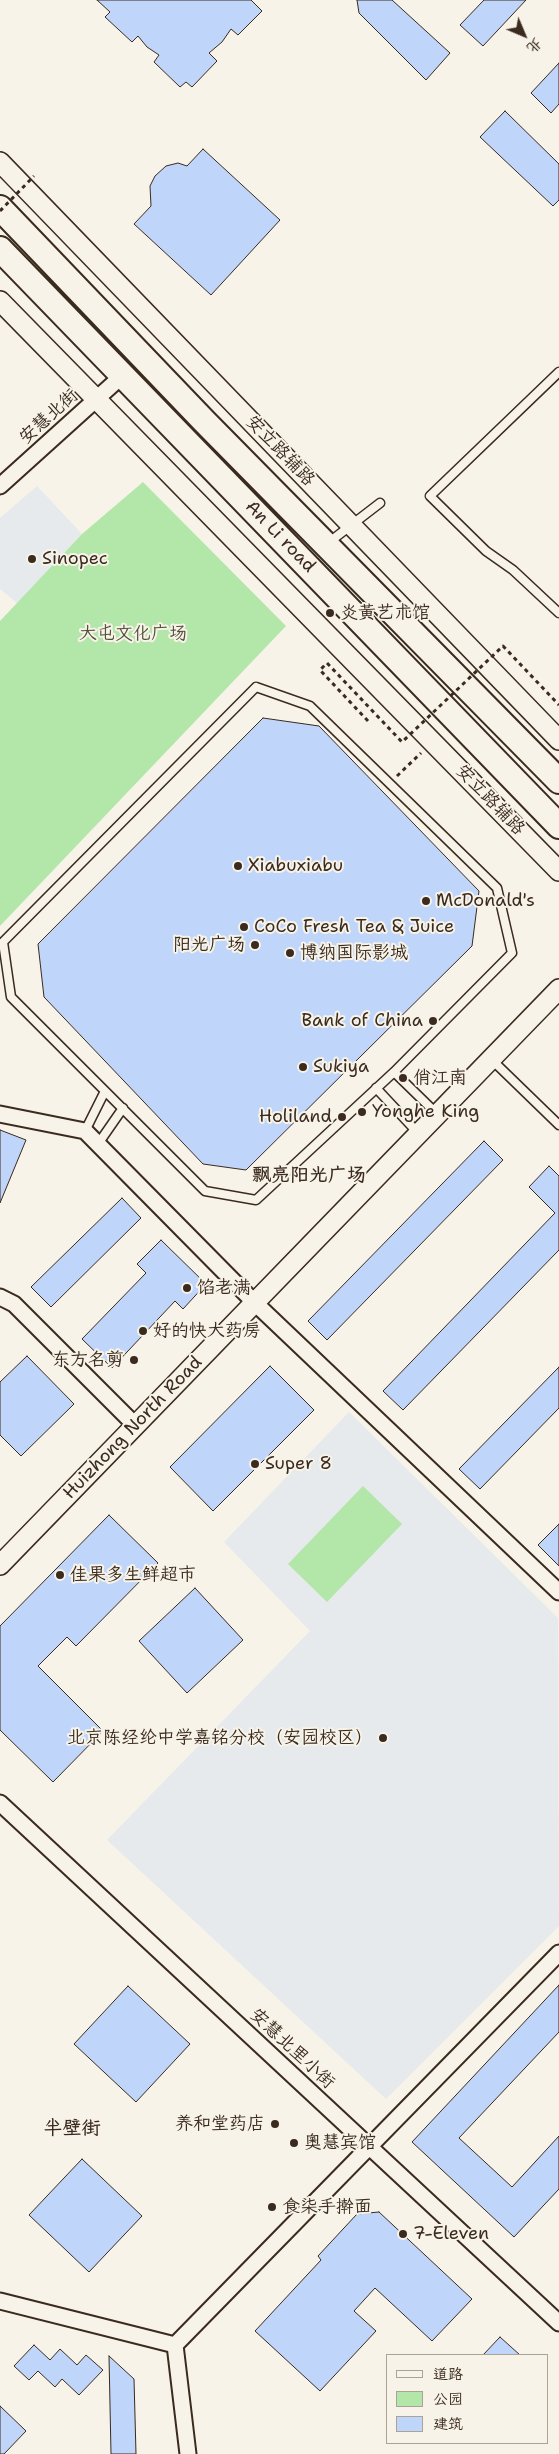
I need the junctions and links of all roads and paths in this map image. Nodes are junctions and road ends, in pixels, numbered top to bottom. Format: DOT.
graph roads {
  1 [pos="0,162"];
  2 [pos="34,176"];
  3 [pos="0,209"];
  4 [pos="0,250"];
  5 [pos="0,301"];
  6 [pos="559,372"];
  7 [pos="123,375"];
  8 [pos="96,400"];
  9 [pos="0,486"];
  10 [pos="380,503"];
  11 [pos="351,525"];
  12 [pos="327,544"];
  13 [pos="559,613"];
  14 [pos="559,705"];
  15 [pos="368,721"];
  16 [pos="559,740"];
  17 [pos="432,742"];
  18 [pos="559,781"];
  19 [pos="390,784"];
  20 [pos="559,826"];
  21 [pos="559,871"];
  22 [pos="559,989"];
  23 [pos="491,1059"];
  24 [pos="394,1072"];
  25 [pos="376,1088"];
  26 [pos="105,1091"];
  27 [pos="122,1108"];
  28 [pos="0,1114"];
  29 [pos="437,1114"];
  30 [pos="559,1125"];
  31 [pos="85,1131"];
  32 [pos="418,1134"];
  33 [pos="98,1144"];
  34 [pos="0,1297"];
  35 [pos="255,1303"];
  36 [pos="136,1425"];
  37 [pos="0,1565"];
  38 [pos="559,1592"];
  39 [pos="0,1803"];
  40 [pos="559,1953"];
  41 [pos="368,2146"];
  42 [pos="0,2301"];
  43 [pos="559,2323"];
  44 [pos="175,2345"];
  45 [pos="188,2454"];
  1 -- 11 [label="street, 安立路辅路"];
  2 -- 3 [label="path, bridge"];
  3 -- 12 [label="main road, An Li road"];
  4 -- 7 [label="main road, An Li road"];
  5 -- 8 [label="street, 安立路辅路"];
  6 -- 13 [label="lane"];
  7 -- 8 [label="street, 安慧北街"];
  7 -- 20 [label="main road, An Li road"];
  8 -- 9 [label="street, 安慧北街"];
  8 -- 17 [label="street, 安立路辅路"];
  10 -- 11 [label="lane"];
  11 -- 12 [label="lane"];
  11 -- 16 [label="street, 安立路辅路"];
  12 -- 18 [label="main road, An Li road"];
  14 -- 15 [label="path, bridge"];
  17 -- 19 [label="path"];
  17 -- 21 [label="street, 安立路辅路"];
  19 -- 24 [label="lane"];
  19 -- 26 [label="lane"];
  22 -- 23 [label="street, Huizhong North Road"];
  23 -- 29 [label="street, Huizhong North Road"];
  23 -- 30 [label="lane"];
  24 -- 25 [label="lane"];
  24 -- 29 [label="lane"];
  25 -- 27 [label="lane"];
  25 -- 32 [label="lane"];
  26 -- 27 [label="lane"];
  26 -- 31 [label="lane"];
  27 -- 33 [label="lane"];
  28 -- 31 [label="street"];
  29 -- 32 [label="street, Huizhong North Road"];
  31 -- 33 [label="street"];
  32 -- 35 [label="street, Huizhong North Road"];
  33 -- 35 [label="street"];
  34 -- 36 [label="street"];
  35 -- 36 [label="street, Huizhong North Road"];
  35 -- 38 [label="street"];
  36 -- 37 [label="street, Huizhong North Road"];
  39 -- 41 [label="street, 安慧北里小街"];
  40 -- 41 [label="street"];
  41 -- 43 [label="street, 安慧北里小街"];
  41 -- 44 [label="street"];
  42 -- 44 [label="street"];
  44 -- 45 [label="street"];
}
